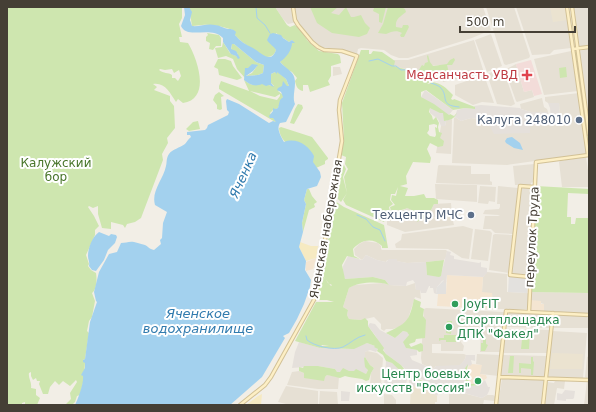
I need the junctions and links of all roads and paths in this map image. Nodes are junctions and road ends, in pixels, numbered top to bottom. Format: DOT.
graph roads {
  1 [pos="293,7"];
  2 [pos="567,7"];
  3 [pos="572,7"];
  4 [pos="589,47"];
  5 [pos="573,49"];
  6 [pos="578,49"];
  7 [pos="589,134"];
  8 [pos="588,155"];
  9 [pos="534,187"];
  10 [pos="530,277"];
  11 [pos="529,312"];
  12 [pos="553,313"];
  13 [pos="589,315"];
  14 [pos="499,377"];
  15 [pos="546,378"];
  16 [pos="589,380"];
  17 [pos="240,405"];
  18 [pos="496,405"];
  19 [pos="543,405"];
  1 -- 17 [label="street, Яченская набережная"];
  2 -- 5 [label="street"];
  3 -- 6 [label="street"];
  4 -- 6 [label="street"];
  5 -- 6 [label="street"];
  5 -- 8 [label="street"];
  6 -- 7 [label="street"];
  8 -- 9 [label="street, переулок Труда"];
  9 -- 10 [label="street, переулок Труда"];
  9 -- 10 [label="street"];
  10 -- 11 [label="street, переулок Труда"];
  11 -- 12 [label="street"];
  11 -- 14 [label="street"];
  12 -- 13 [label="street"];
  12 -- 15 [label="street"];
  14 -- 15 [label="street"];
  14 -- 18 [label="street"];
  15 -- 16 [label="street"];
  15 -- 19 [label="street"];
}
